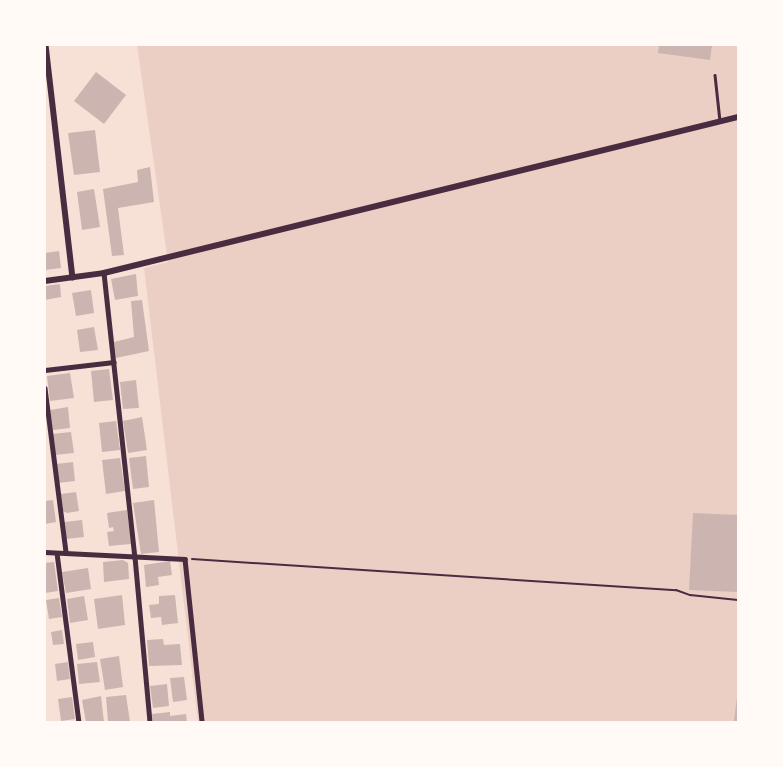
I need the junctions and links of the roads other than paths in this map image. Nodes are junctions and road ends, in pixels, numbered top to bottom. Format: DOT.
graph roads {
  1 [pos="46,45"];
  2 [pos="715,75"];
  3 [pos="738,117"];
  4 [pos="720,121"];
  5 [pos="104,273"];
  6 [pos="73,277"];
  7 [pos="45,281"];
  8 [pos="114,362"];
  9 [pos="45,370"];
  10 [pos="45,388"];
  11 [pos="45,552"];
  12 [pos="66,552"];
  13 [pos="57,553"];
  14 [pos="136,557"];
  15 [pos="79,722"];
  16 [pos="150,722"];
  17 [pos="202,722"];
  1 -- 6 [label="street"];
  2 -- 4 [label="lane"];
  3 -- 4 [label="street"];
  4 -- 5 [label="street"];
  5 -- 6 [label="street"];
  5 -- 8 [label="street"];
  6 -- 7 [label="street"];
  8 -- 9 [label="street"];
  8 -- 14 [label="street"];
  10 -- 12 [label="street"];
  11 -- 13 [label="street"];
  12 -- 13 [label="street"];
  12 -- 14 [label="street"];
  13 -- 15 [label="street"];
  14 -- 16 [label="street"];
  14 -- 17 [label="street"];
}
